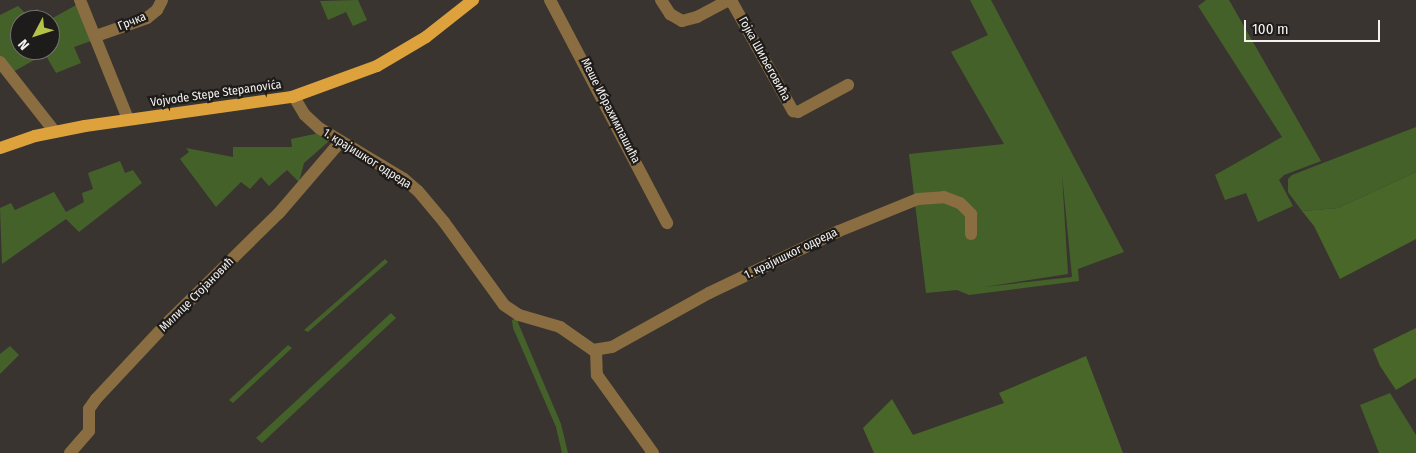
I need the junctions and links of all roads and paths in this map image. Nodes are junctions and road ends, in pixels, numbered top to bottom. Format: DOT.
graph roads {
  1 [pos="80,0"];
  2 [pos="162,0"];
  3 [pos="550,0"];
  4 [pos="661,0"];
  5 [pos="468,2"];
  6 [pos="96,36"];
  7 [pos="0,62"];
  8 [pos="848,85"];
  9 [pos="294,96"];
  10 [pos="128,119"];
  11 [pos="55,132"];
  12 [pos="340,142"];
  13 [pos="0,148"];
  14 [pos="667,223"];
  15 [pos="971,234"];
  16 [pos="596,350"];
  17 [pos="70,453"];
  18 [pos="653,453"];
  1 -- 6 [label="street"];
  2 -- 6 [label="street, Грчка"];
  3 -- 14 [label="street, Меше Ибрахимпашића"];
  4 -- 8 [label="street, Гојка Шиљеговића"];
  5 -- 9 [label="main road, Vojvode Stepe Stepanovića"];
  6 -- 10 [label="street"];
  7 -- 11 [label="street"];
  9 -- 10 [label="main road, Vojvode Stepe Stepanovića"];
  9 -- 12 [label="street, 1. крајишког одреда"];
  10 -- 11 [label="main road, Vojvode Stepe Stepanovića"];
  11 -- 13 [label="main road, Vojvode Stepe Stepanovića"];
  12 -- 16 [label="street, 1. крајишког одреда"];
  12 -- 17 [label="street, Милице Стојановић"];
  15 -- 16 [label="street, 1. крајишког одреда"];
  16 -- 18 [label="street"];
}
